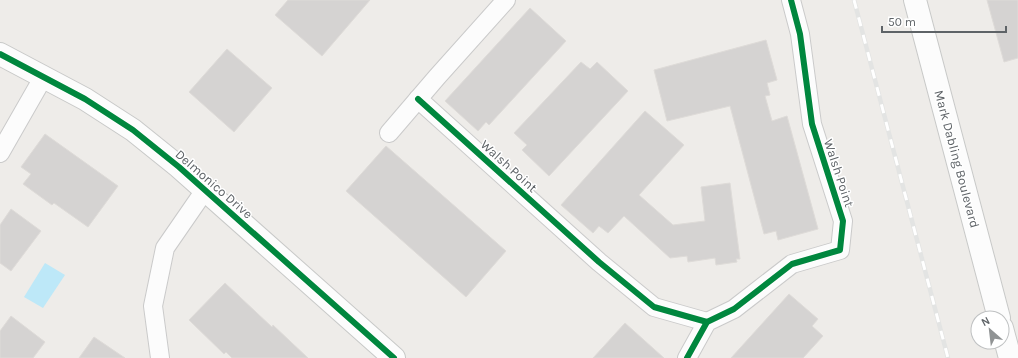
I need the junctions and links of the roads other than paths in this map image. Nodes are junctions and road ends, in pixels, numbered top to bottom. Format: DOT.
graph roads {
  1 [pos="506,0"];
  2 [pos="791,0"];
  3 [pos="915,0"];
  4 [pos="0,54"];
  5 [pos="44,76"];
  6 [pos="418,99"];
  7 [pos="390,133"];
  8 [pos="0,153"];
  9 [pos="205,190"];
  10 [pos="997,310"];
  11 [pos="707,322"];
  12 [pos="160,358"];
  13 [pos="394,358"];
  14 [pos="687,358"];
  1 -- 6 [label="street"];
  2 -- 11 [label="street, Walsh Point"];
  3 -- 10 [label="street, Mark Dabling Boulevard"];
  4 -- 5 [label="street, Delmonico Drive"];
  5 -- 8 [label="street"];
  5 -- 9 [label="street, Delmonico Drive"];
  6 -- 7 [label="street"];
  6 -- 11 [label="street, Walsh Point"];
  9 -- 12 [label="street"];
  9 -- 13 [label="street, Delmonico Drive"];
  11 -- 14 [label="street"];
}
